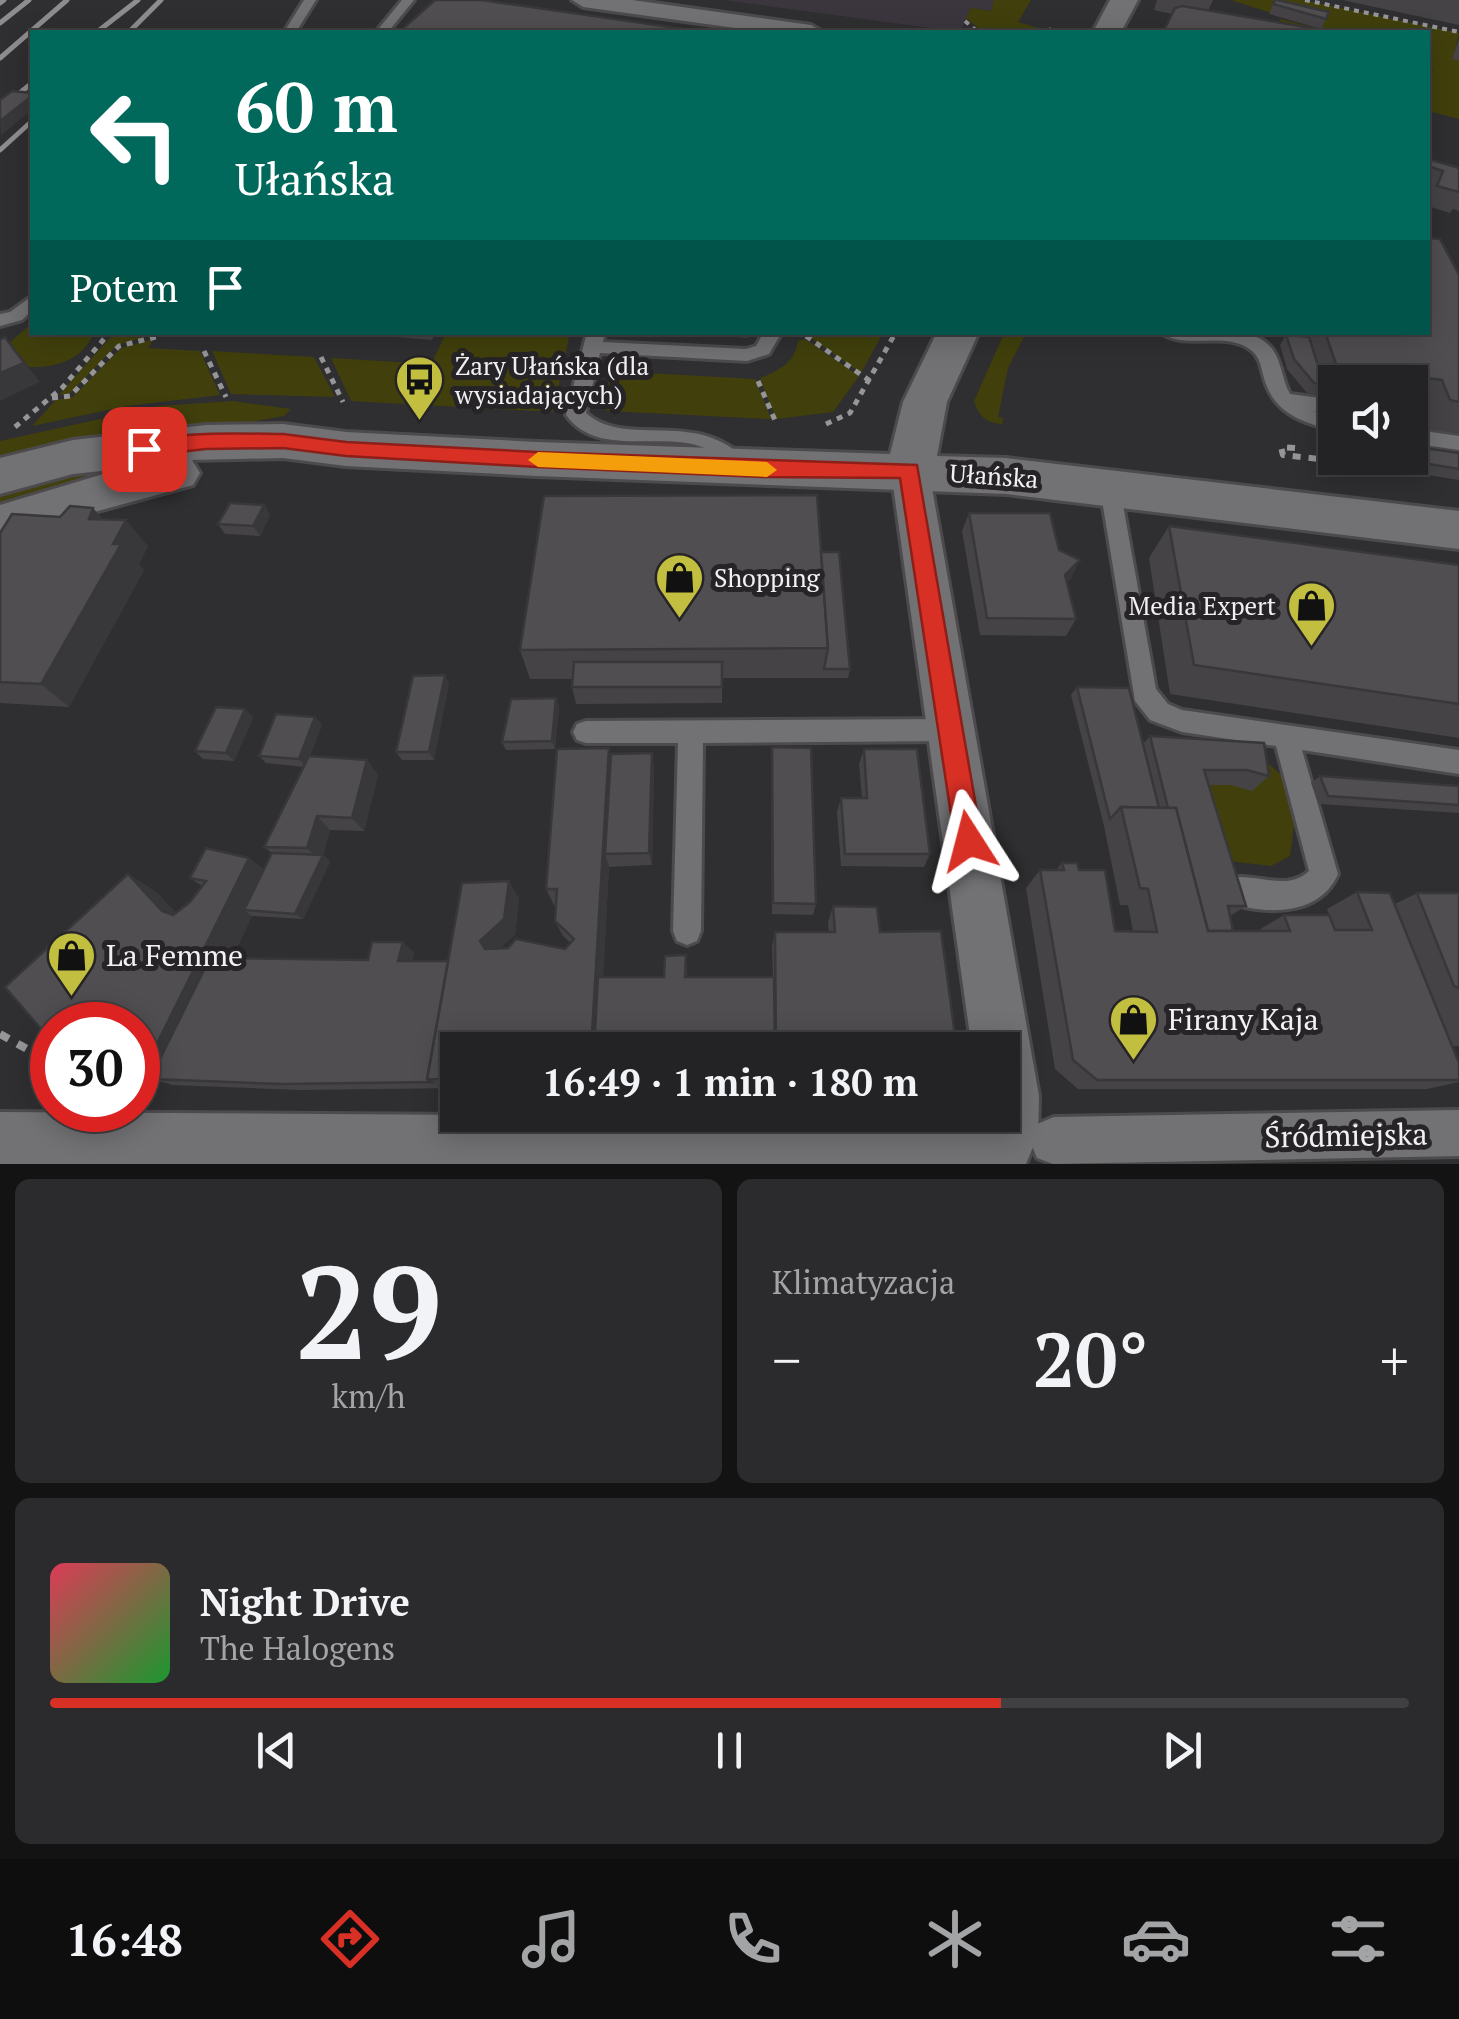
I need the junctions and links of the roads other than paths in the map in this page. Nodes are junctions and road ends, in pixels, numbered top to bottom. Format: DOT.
graph roads {
  1 [pos="310,0"];
  2 [pos="408,0"];
  3 [pos="583,0"];
  4 [pos="1124,0"];
  5 [pos="291,30"];
  6 [pos="384,30"];
  7 [pos="797,30"];
  8 [pos="1108,30"];
  9 [pos="30,303"];
  10 [pos="0,320"];
  11 [pos="772,335"];
  12 [pos="957,335"];
  13 [pos="1194,335"];
  14 [pos="594,340"];
  15 [pos="1282,400"];
  16 [pos="1318,405"];
  17 [pos="1318,420"];
  18 [pos="345,426"];
  19 [pos="1428,430"];
  20 [pos="1459,443"];
  21 [pos="3,455"];
  22 [pos="742,468"];
  23 [pos="910,471"];
  24 [pos="1110,488"];
  25 [pos="0,525"];
  26 [pos="1459,530"];
  27 [pos="952,730"];
  28 [pos="586,732"];
  29 [pos="690,732"];
  30 [pos="1286,737"];
  31 [pos="1459,762"];
  32 [pos="1233,890"];
  33 [pos="687,931"];
  34 [pos="1007,1032"];
  35 [pos="1020,1089"];
  36 [pos="1010,1132"];
  37 [pos="1459,1133"];
  38 [pos="0,1144"];
  39 [pos="802,1156"];
  1 -- 5 [label="lane"];
  2 -- 6 [label="lane"];
  3 -- 7 [label="street"];
  4 -- 8 [label="street"];
  9 -- 10 [label="lane"];
  11 -- 14 [label="lane"];
  12 -- 23 [label="street"];
  13 -- 15 [label="lane"];
  14 -- 22 [label="lane"];
  15 -- 16 [label="lane"];
  15 -- 17 [label="lane"];
  18 -- 21 [label="street, Ułańska"];
  18 -- 22 [label="street, Ułańska"];
  18 -- 25 [label="street, Ułańska"];
  19 -- 20 [label="lane"];
  22 -- 23 [label="street, Ułańska"];
  23 -- 24 [label="street, Ułańska"];
  23 -- 27 [label="street"];
  24 -- 26 [label="street, Ułańska"];
  24 -- 30 [label="lane"];
  27 -- 29 [label="lane"];
  27 -- 34 [label="street"];
  28 -- 29 [label="lane"];
  29 -- 33 [label="lane"];
  30 -- 31 [label="lane"];
  30 -- 32 [label="lane"];
  35 -- 37 [label="street, Śródmiejska"];
  36 -- 39 [label="street"];
  38 -- 39 [label="street"];
}
